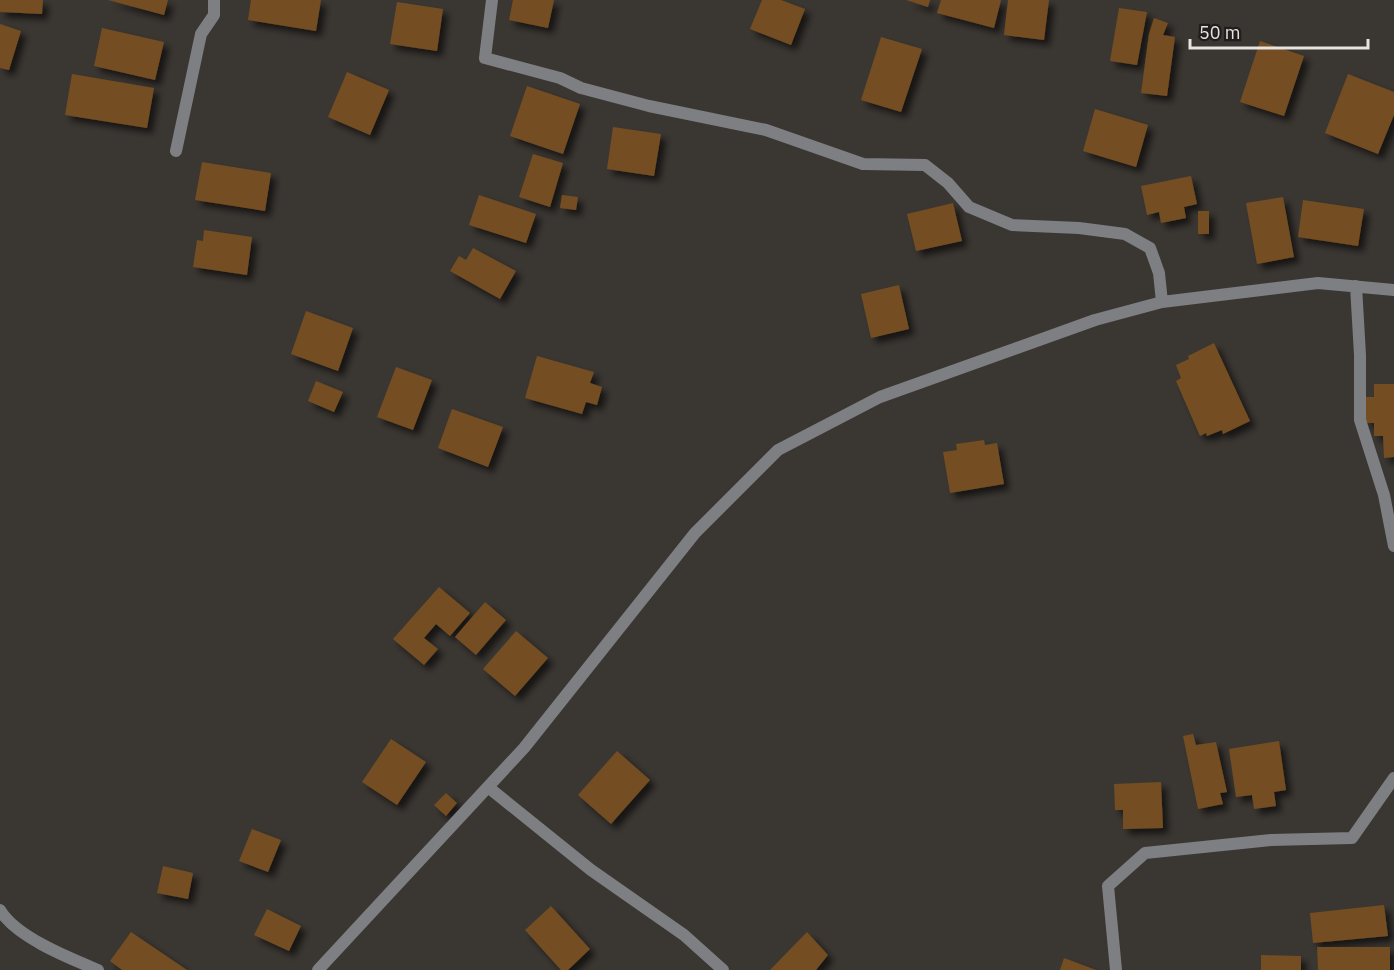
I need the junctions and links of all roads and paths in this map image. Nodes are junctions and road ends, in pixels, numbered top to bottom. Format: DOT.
graph roads {
  1 [pos="214,0"];
  2 [pos="492,0"];
  3 [pos="176,152"];
  4 [pos="1356,286"];
  5 [pos="1394,290"];
  6 [pos="1162,302"];
  7 [pos="1394,546"];
  8 [pos="1394,778"];
  9 [pos="488,787"];
  10 [pos="0,910"];
  11 [pos="98,970"];
  12 [pos="318,970"];
  13 [pos="723,970"];
  14 [pos="1116,970"];
  1 -- 3 [label="street"];
  2 -- 6 [label="street"];
  4 -- 5 [label="street"];
  4 -- 6 [label="street"];
  4 -- 7 [label="street"];
  6 -- 9 [label="street"];
  8 -- 14 [label="street"];
  9 -- 12 [label="street"];
  9 -- 13 [label="street"];
  10 -- 11 [label="street"];
}
